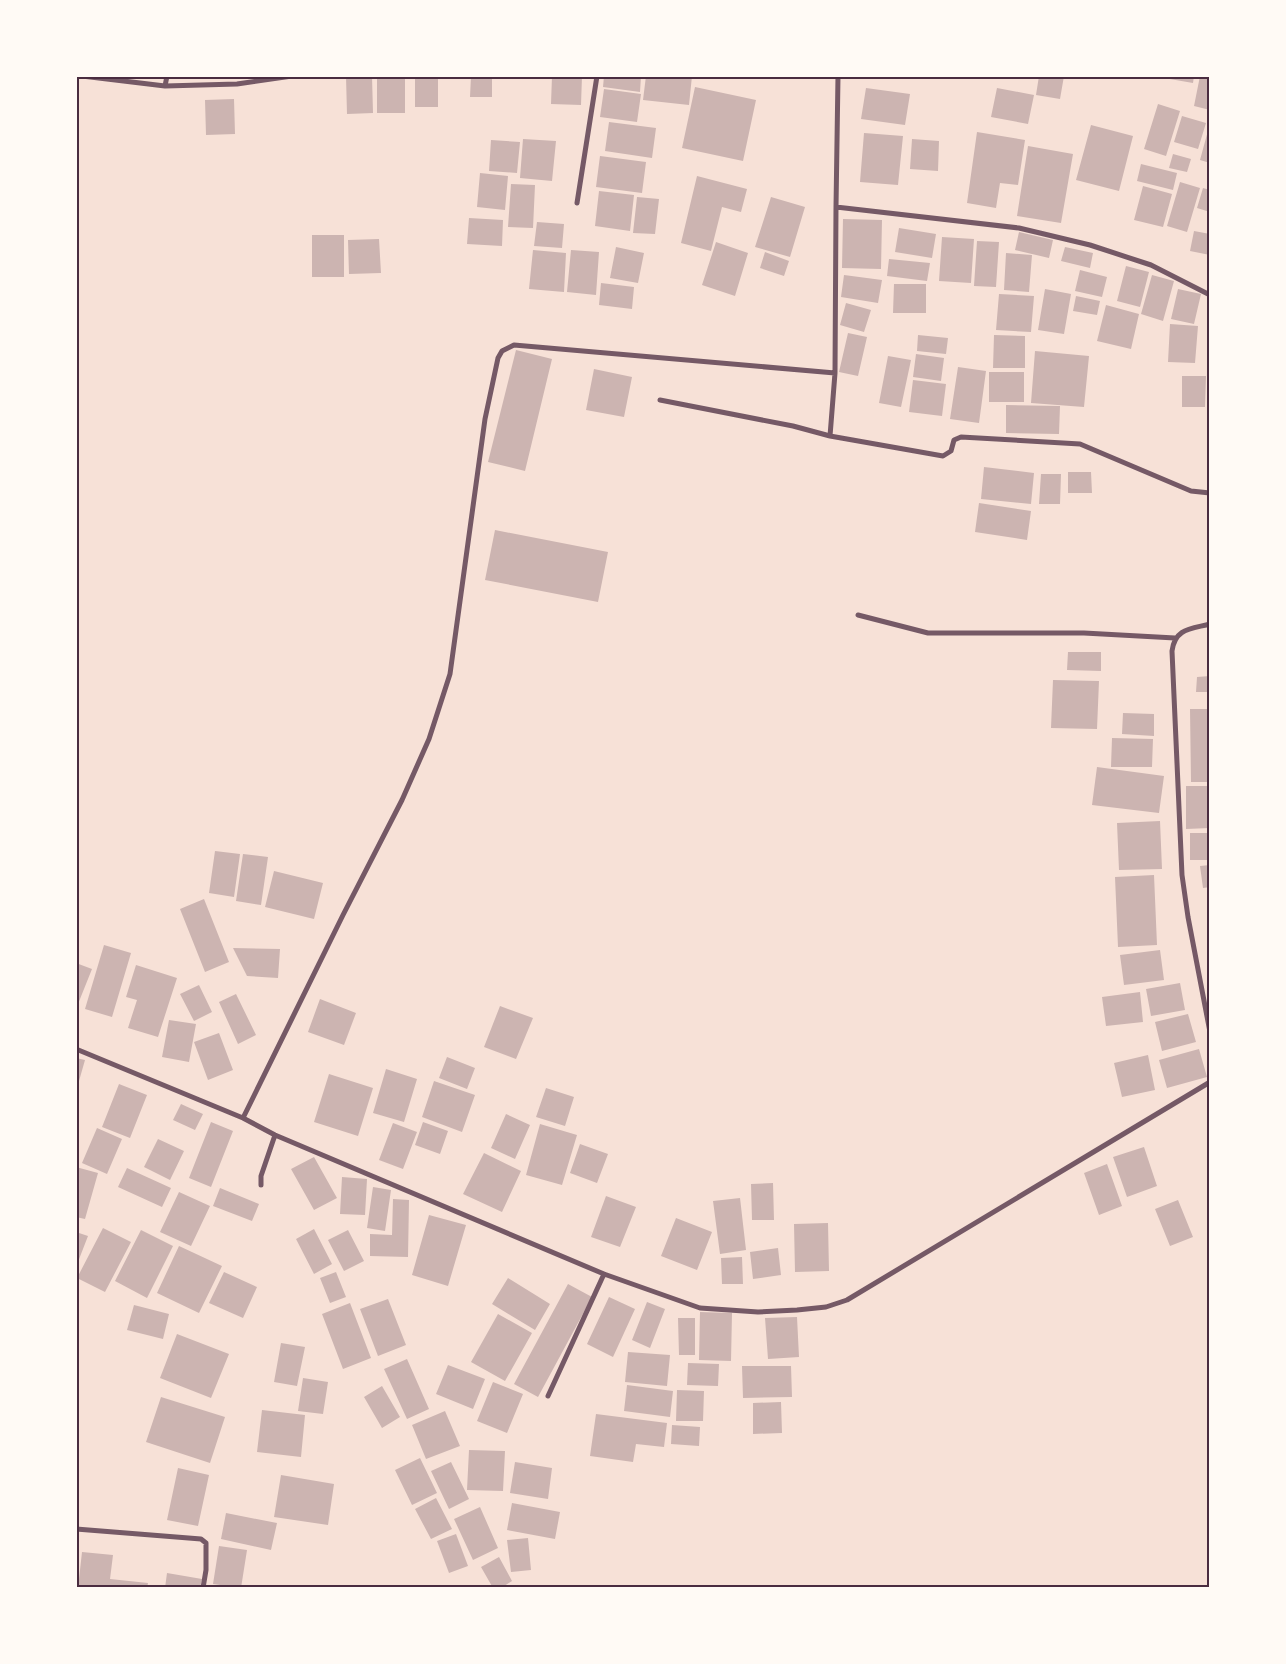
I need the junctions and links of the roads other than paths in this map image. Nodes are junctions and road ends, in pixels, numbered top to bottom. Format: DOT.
graph roads {
  1 [pos="82,76"];
  2 [pos="167,76"];
  3 [pos="292,76"];
  4 [pos="597,76"];
  5 [pos="838,76"];
  6 [pos="165,86"];
  7 [pos="577,204"];
  8 [pos="836,208"];
  9 [pos="1210,295"];
  10 [pos="835,373"];
  11 [pos="660,400"];
  12 [pos="830,436"];
  13 [pos="1210,493"];
  14 [pos="858,615"];
  15 [pos="1210,624"];
  16 [pos="1175,638"];
  17 [pos="1210,1032"];
  18 [pos="76,1049"];
  19 [pos="1210,1082"];
  20 [pos="242,1118"];
  21 [pos="275,1136"];
  22 [pos="261,1185"];
  23 [pos="604,1274"];
  24 [pos="548,1396"];
  25 [pos="76,1529"];
  26 [pos="203,1588"];
  1 -- 6 [label="street"];
  2 -- 6 [label="street"];
  3 -- 6 [label="street"];
  4 -- 7 [label="street"];
  5 -- 8 [label="street"];
  8 -- 9 [label="street"];
  8 -- 10 [label="street"];
  10 -- 12 [label="street"];
  10 -- 20 [label="street"];
  11 -- 12 [label="street"];
  12 -- 13 [label="street"];
  14 -- 16 [label="street"];
  15 -- 16 [label="street"];
  16 -- 17 [label="street"];
  18 -- 20 [label="street"];
  19 -- 23 [label="street"];
  20 -- 21 [label="street"];
  21 -- 22 [label="street"];
  21 -- 23 [label="street"];
  23 -- 24 [label="street"];
  25 -- 26 [label="street"];
}
